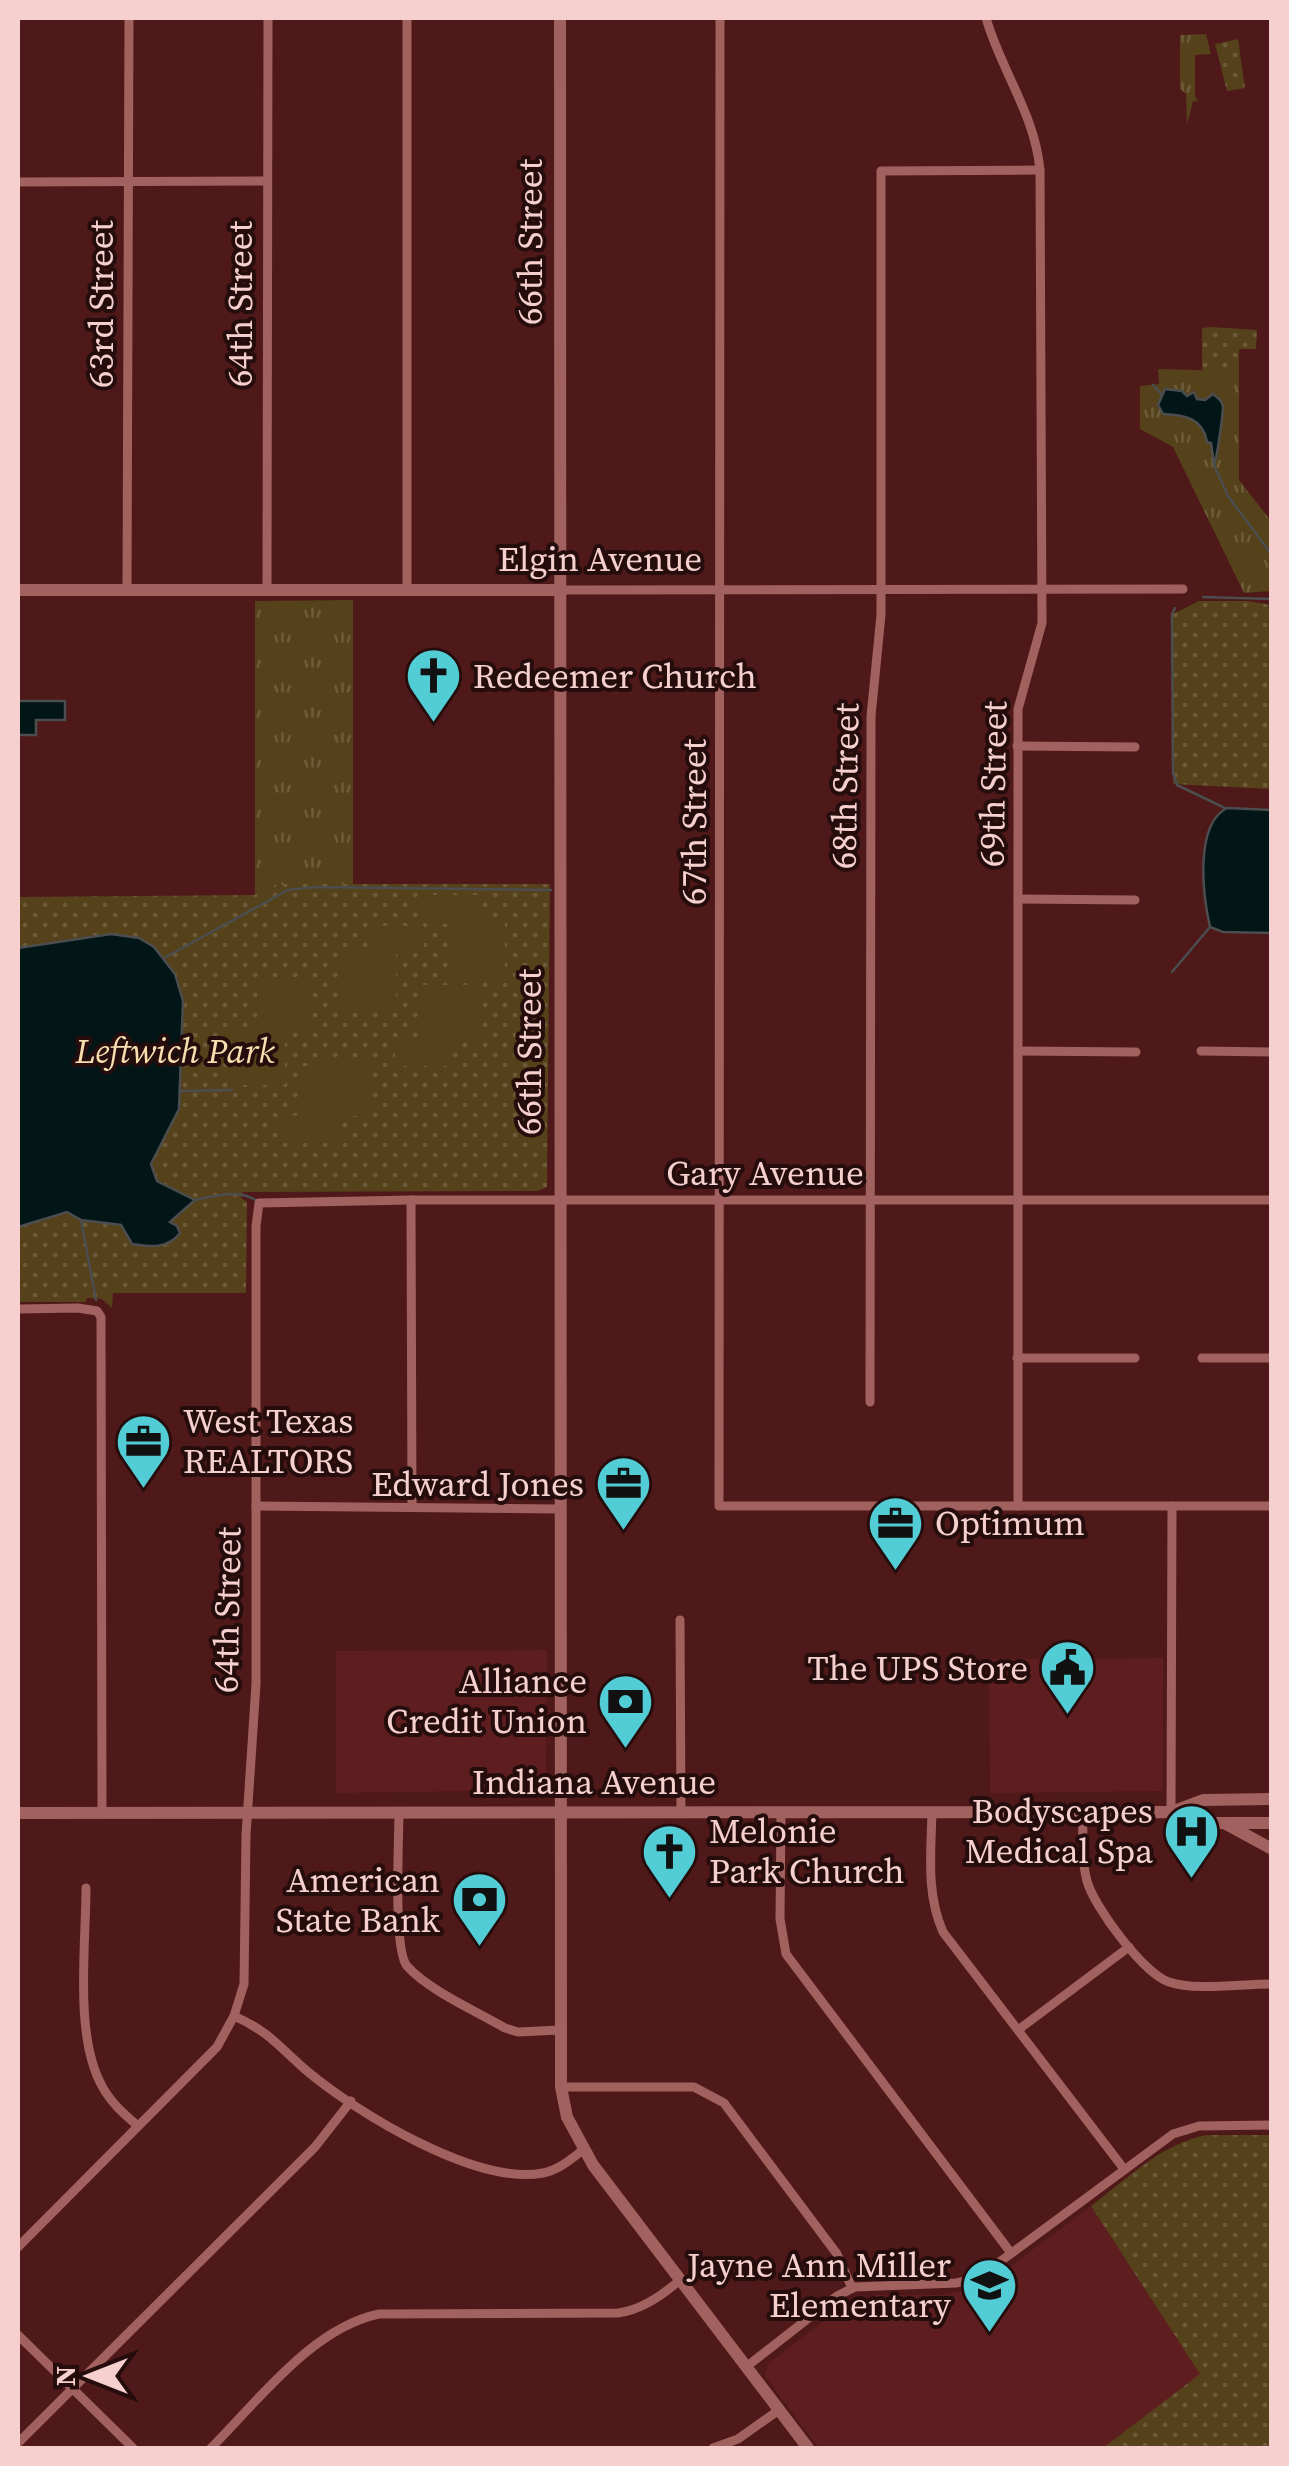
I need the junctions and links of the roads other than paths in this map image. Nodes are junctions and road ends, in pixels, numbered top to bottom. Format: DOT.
graph roads {
  1 [pos="128,18"];
  2 [pos="268,18"];
  3 [pos="407,18"];
  4 [pos="560,18"];
  5 [pos="720,18"];
  6 [pos="986,18"];
  7 [pos="1040,170"];
  8 [pos="268,181"];
  9 [pos="18,182"];
  10 [pos="128,182"];
  11 [pos="721,589"];
  12 [pos="1042,589"];
  13 [pos="1183,589"];
  14 [pos="18,590"];
  15 [pos="128,590"];
  16 [pos="268,590"];
  17 [pos="407,590"];
  18 [pos="560,590"];
  19 [pos="882,590"];
  20 [pos="1018,746"];
  21 [pos="1134,747"];
  22 [pos="1018,899"];
  23 [pos="1135,900"];
  24 [pos="1018,1051"];
  25 [pos="1136,1052"];
  26 [pos="1200,1052"];
  27 [pos="1272,1052"];
  28 [pos="411,1200"];
  29 [pos="559,1200"];
  30 [pos="721,1200"];
  31 [pos="1272,1200"];
  32 [pos="871,1201"];
  33 [pos="1017,1201"];
  34 [pos="259,1204"];
  35 [pos="18,1308"];
  36 [pos="1018,1358"];
  37 [pos="1135,1358"];
  38 [pos="1202,1358"];
  39 [pos="1272,1358"];
  40 [pos="870,1402"];
  41 [pos="256,1506"];
  42 [pos="1018,1506"];
  43 [pos="1172,1506"];
  44 [pos="1272,1506"];
  45 [pos="412,1507"];
  46 [pos="559,1508"];
  47 [pos="680,1620"];
  48 [pos="1269,1798"];
  49 [pos="247,1812"];
  50 [pos="398,1812"];
  51 [pos="560,1812"];
  52 [pos="681,1812"];
  53 [pos="781,1812"];
  54 [pos="932,1812"];
  55 [pos="1083,1812"];
  56 [pos="1170,1812"];
  57 [pos="18,1813"];
  58 [pos="102,1813"];
  59 [pos="1224,1823"];
  60 [pos="1272,1823"];
  61 [pos="1272,1849"];
  62 [pos="86,1888"];
  63 [pos="1129,1947"];
  64 [pos="404,1963"];
  65 [pos="393,1968"];
  66 [pos="1269,1984"];
  67 [pos="234,2016"];
  68 [pos="560,2030"];
  69 [pos="1018,2030"];
  70 [pos="561,2087"];
  71 [pos="351,2101"];
  72 [pos="1272,2125"];
  73 [pos="138,2126"];
  74 [pos="584,2150"];
  75 [pos="1124,2169"];
  76 [pos="18,2247"];
  77 [pos="1011,2253"];
  78 [pos="681,2279"];
  79 [pos="852,2288"];
  80 [pos="18,2334"];
  81 [pos="746,2367"];
  82 [pos="73,2388"];
  83 [pos="779,2410"];
  84 [pos="18,2443"];
  85 [pos="133,2448"];
  86 [pos="211,2448"];
  87 [pos="713,2448"];
  88 [pos="808,2448"];
  1 -- 10 [label="street, 63rd Street"];
  2 -- 8 [label="street, 64th Street"];
  3 -- 17 [label="street"];
  4 -- 18 [label="street, 66th Street"];
  5 -- 11 [label="street, 67th Street"];
  6 -- 7 [label="street, 69th Street"];
  7 -- 12 [label="street, 69th Street"];
  7 -- 19 [label="street, 68th Street"];
  8 -- 10 [label="street"];
  8 -- 16 [label="street, 64th Street"];
  9 -- 10 [label="street"];
  10 -- 15 [label="street, 63rd Street"];
  11 -- 18 [label="street, Elgin Avenue"];
  11 -- 19 [label="street, Elgin Avenue"];
  11 -- 30 [label="street, 67th Street"];
  12 -- 13 [label="street, Elgin Avenue"];
  12 -- 19 [label="street, Elgin Avenue"];
  12 -- 20 [label="street, 69th Street"];
  14 -- 15 [label="street, Elgin Avenue"];
  15 -- 16 [label="street, Elgin Avenue"];
  16 -- 17 [label="street, Elgin Avenue"];
  17 -- 18 [label="street, Elgin Avenue"];
  18 -- 29 [label="street, 66th Street"];
  19 -- 32 [label="street, 68th Street"];
  20 -- 21 [label="street"];
  20 -- 22 [label="street, 69th Street"];
  22 -- 23 [label="street"];
  22 -- 24 [label="street, 69th Street"];
  24 -- 25 [label="street"];
  24 -- 33 [label="street, 69th Street"];
  26 -- 27 [label="street"];
  28 -- 29 [label="street, Gary Avenue"];
  28 -- 34 [label="street, Gary Avenue"];
  28 -- 45 [label="street"];
  29 -- 30 [label="street, Gary Avenue"];
  29 -- 46 [label="street, 66th Street"];
  30 -- 32 [label="street, Gary Avenue"];
  30 -- 42 [label="street, 67th Street"];
  31 -- 33 [label="street, Gary Avenue"];
  32 -- 33 [label="street, Gary Avenue"];
  32 -- 40 [label="street, 68th Street"];
  33 -- 36 [label="street, 69th Street"];
  34 -- 41 [label="street, 64th Street"];
  35 -- 58 [label="street"];
  36 -- 37 [label="street"];
  36 -- 42 [label="street, 69th Street"];
  38 -- 39 [label="street"];
  41 -- 45 [label="street"];
  41 -- 49 [label="street, 64th Street"];
  42 -- 43 [label="street"];
  43 -- 44 [label="street"];
  43 -- 56 [label="street"];
  45 -- 46 [label="street"];
  46 -- 51 [label="street, 66th Street"];
  47 -- 52 [label="street"];
  48 -- 56 [label="street, Indiana Avenue"];
  49 -- 50 [label="street, Indiana Avenue"];
  49 -- 58 [label="street, Indiana Avenue"];
  49 -- 67 [label="street, 64th Street"];
  50 -- 51 [label="street, Indiana Avenue"];
  50 -- 64 [label="street"];
  51 -- 52 [label="street, Indiana Avenue"];
  51 -- 68 [label="street, 66th Street"];
  52 -- 53 [label="street, Indiana Avenue"];
  53 -- 54 [label="street, Indiana Avenue"];
  53 -- 77 [label="street"];
  54 -- 55 [label="street, Indiana Avenue"];
  54 -- 69 [label="street"];
  55 -- 56 [label="street, Indiana Avenue"];
  55 -- 63 [label="street"];
  56 -- 59 [label="street, Indiana Avenue"];
  57 -- 58 [label="street, Indiana Avenue"];
  59 -- 60 [label="street, Indiana Avenue"];
  59 -- 61 [label="street"];
  62 -- 73 [label="street"];
  63 -- 66 [label="street"];
  63 -- 69 [label="street"];
  64 -- 65 [label="street"];
  64 -- 68 [label="street"];
  67 -- 71 [label="street"];
  67 -- 73 [label="street"];
  68 -- 70 [label="street, 66th Street"];
  69 -- 75 [label="street"];
  70 -- 74 [label="street, 66th Street"];
  70 -- 79 [label="street"];
  71 -- 74 [label="street"];
  71 -- 82 [label="street"];
  72 -- 75 [label="street"];
  73 -- 76 [label="street"];
  74 -- 78 [label="street, 66th Street"];
  75 -- 77 [label="street"];
  77 -- 79 [label="street"];
  78 -- 81 [label="street, 66th Street"];
  78 -- 86 [label="street"];
  79 -- 81 [label="street"];
  80 -- 82 [label="street"];
  81 -- 83 [label="street, 66th Street"];
  82 -- 84 [label="street"];
  82 -- 85 [label="street"];
  83 -- 87 [label="street"];
  83 -- 88 [label="street, 66th Street"];
}
